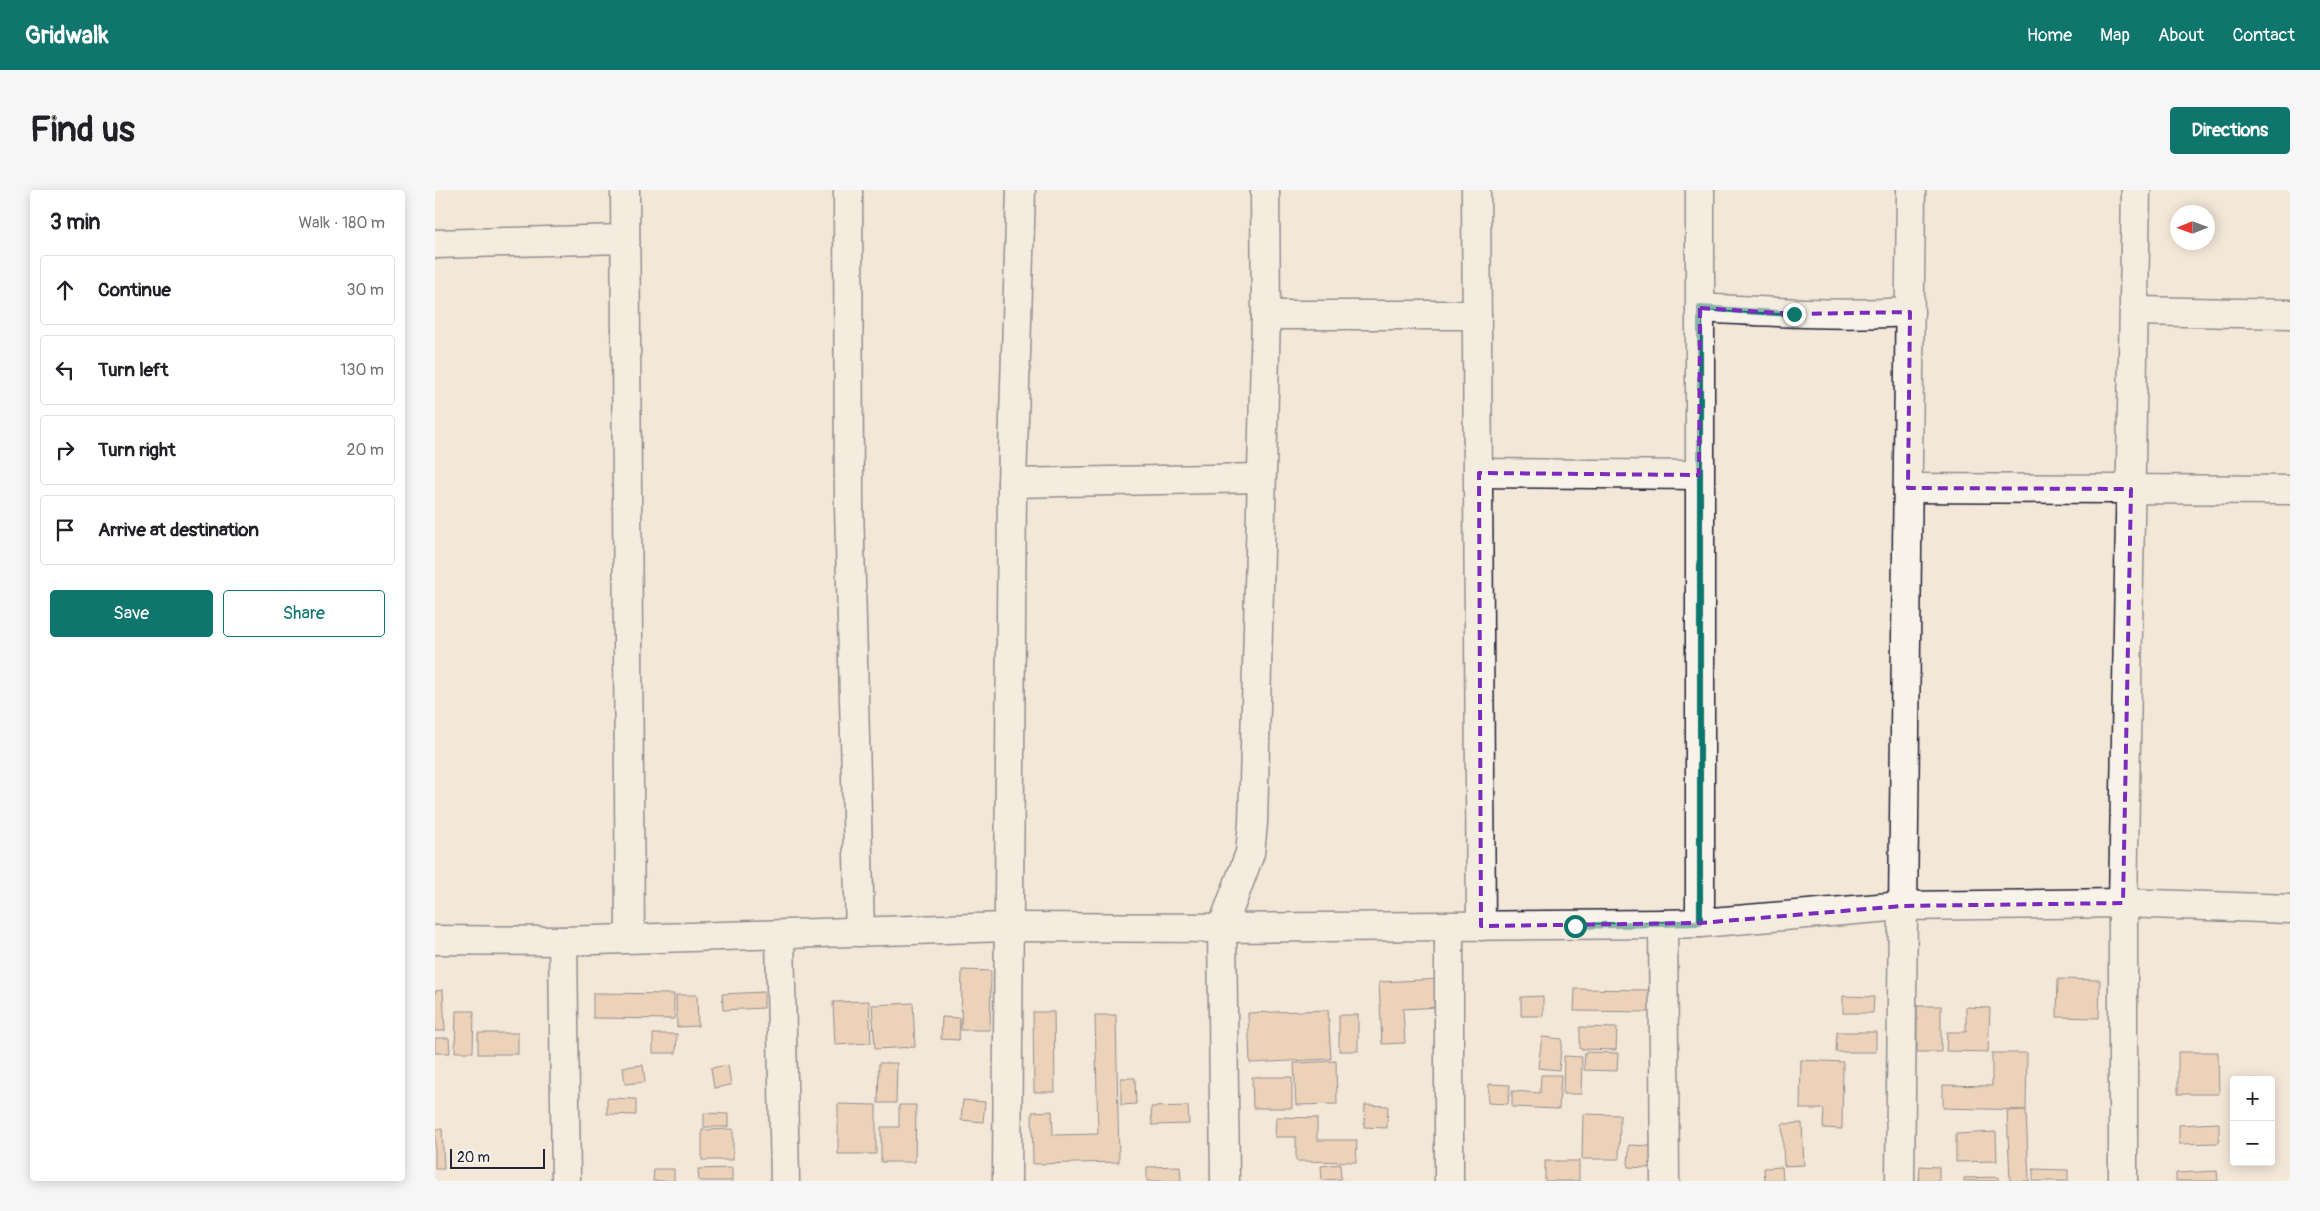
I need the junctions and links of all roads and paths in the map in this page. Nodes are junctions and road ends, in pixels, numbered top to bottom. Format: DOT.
graph roads {
  1 [pos="625,190"];
  2 [pos="848,190"];
  3 [pos="1021,190"];
  4 [pos="1265,190"];
  5 [pos="1476,190"];
  6 [pos="1700,190"];
  7 [pos="1911,190"];
  8 [pos="2136,190"];
  9 [pos="623,239"];
  10 [pos="435,244"];
  11 [pos="1700,308"];
  12 [pos="2135,311"];
  13 [pos="1910,312"];
  14 [pos="2290,314"];
  15 [pos="1265,315"];
  16 [pos="1477,315"];
  17 [pos="1479,474"];
  18 [pos="1699,475"];
  19 [pos="1261,478"];
  20 [pos="1012,483"];
  21 [pos="1908,488"];
  22 [pos="2131,489"];
  23 [pos="2290,490"];
  24 [pos="2123,902"];
  25 [pos="1902,906"];
  26 [pos="2290,909"];
  27 [pos="1700,923"];
  28 [pos="1663,924"];
  29 [pos="1481,926"];
  30 [pos="1007,927"];
  31 [pos="1449,927"];
  32 [pos="1222,928"];
  33 [pos="860,932"];
  34 [pos="780,935"];
  35 [pos="630,938"];
  36 [pos="435,940"];
  37 [pos="563,941"];
  38 [pos="566,1181"];
  39 [pos="785,1181"];
  40 [pos="1007,1181"];
  41 [pos="1225,1181"];
  42 [pos="1449,1181"];
  43 [pos="1665,1181"];
  44 [pos="1900,1181"];
  45 [pos="2123,1181"];
  1 -- 9 [label="street"];
  2 -- 33 [label="street"];
  3 -- 20 [label="street"];
  4 -- 15 [label="street"];
  5 -- 16 [label="street"];
  6 -- 11 [label="street"];
  7 -- 13 [label="street"];
  8 -- 12 [label="street"];
  9 -- 10 [label="street"];
  9 -- 35 [label="street"];
  11 -- 13 [label="street"];
  11 -- 18 [label="street"];
  12 -- 14 [label="street"];
  12 -- 22 [label="street"];
  13 -- 21 [label="street"];
  15 -- 16 [label="street"];
  15 -- 19 [label="street"];
  16 -- 17 [label="street"];
  17 -- 18 [label="street"];
  17 -- 29 [label="street"];
  18 -- 27 [label="street"];
  19 -- 20 [label="street"];
  19 -- 32 [label="street"];
  20 -- 30 [label="street"];
  21 -- 22 [label="street"];
  21 -- 25 [label="street"];
  22 -- 23 [label="street"];
  22 -- 24 [label="street"];
  24 -- 25 [label="street"];
  24 -- 26 [label="street"];
  24 -- 45 [label="street"];
  25 -- 27 [label="street"];
  25 -- 44 [label="street"];
  27 -- 28 [label="street"];
  28 -- 29 [label="street"];
  28 -- 43 [label="street"];
  29 -- 31 [label="street"];
  30 -- 32 [label="street"];
  30 -- 33 [label="street"];
  30 -- 40 [label="street"];
  31 -- 32 [label="street"];
  31 -- 42 [label="street"];
  32 -- 41 [label="street"];
  33 -- 34 [label="street"];
  34 -- 35 [label="street"];
  34 -- 39 [label="street"];
  35 -- 37 [label="street"];
  36 -- 37 [label="street"];
  37 -- 38 [label="street"];
}
